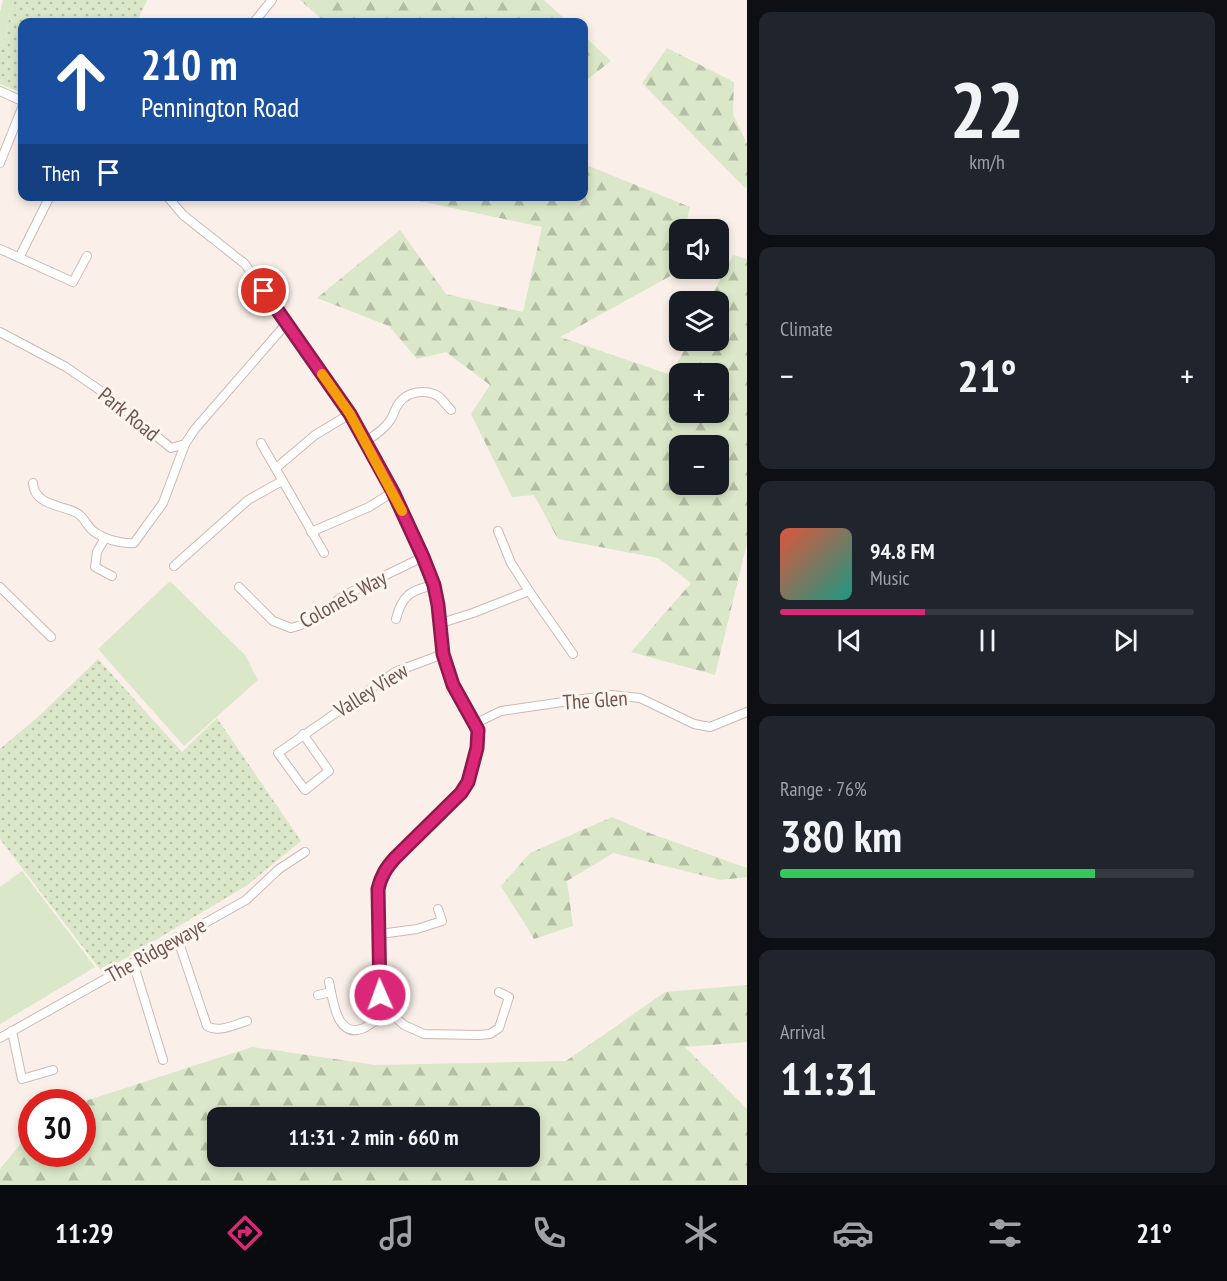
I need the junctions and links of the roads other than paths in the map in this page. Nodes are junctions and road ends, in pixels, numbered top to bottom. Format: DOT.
graph roads {
  1 [pos="272,0"];
  2 [pos="257,18"];
  3 [pos="0,91"];
  4 [pos="18,99"];
  5 [pos="18,118"];
  6 [pos="0,163"];
  7 [pos="48,201"];
  8 [pos="172,201"];
  9 [pos="0,249"];
  10 [pos="20,256"];
  11 [pos="87,256"];
  12 [pos="286,324"];
  13 [pos="0,332"];
  14 [pos="451,410"];
  15 [pos="350,414"];
  16 [pos="366,441"];
  17 [pos="261,443"];
  18 [pos="185,444"];
  19 [pos="276,468"];
  20 [pos="282,481"];
  21 [pos="33,483"];
  22 [pos="393,492"];
  23 [pos="498,531"];
  24 [pos="311,532"];
  25 [pos="105,538"];
  26 [pos="324,554"];
  27 [pos="423,557"];
  28 [pos="174,566"];
  29 [pos="112,576"];
  30 [pos="434,585"];
  31 [pos="0,587"];
  32 [pos="239,587"];
  33 [pos="529,591"];
  34 [pos="396,619"];
  35 [pos="441,623"];
  36 [pos="51,637"];
  37 [pos="443,654"];
  38 [pos="573,654"];
  39 [pos="747,712"];
  40 [pos="474,724"];
  41 [pos="303,734"];
  42 [pos="305,852"];
  43 [pos="438,909"];
  44 [pos="380,934"];
  45 [pos="177,937"];
  46 [pos="133,962"];
  47 [pos="329,982"];
  48 [pos="331,992"];
  49 [pos="499,992"];
  50 [pos="318,995"];
  51 [pos="388,1011"];
  52 [pos="247,1021"];
  53 [pos="12,1031"];
  54 [pos="0,1038"];
  55 [pos="163,1060"];
  56 [pos="53,1071"];
  1 -- 2 [label="street"];
  3 -- 4 [label="street"];
  5 -- 6 [label="street"];
  7 -- 10 [label="street"];
  8 -- 12 [label="street"];
  9 -- 10 [label="street"];
  10 -- 11 [label="street"];
  12 -- 15 [label="street"];
  12 -- 18 [label="street, Park Road"];
  13 -- 18 [label="street, Park Road"];
  14 -- 16 [label="street"];
  15 -- 16 [label="street"];
  15 -- 19 [label="street"];
  16 -- 22 [label="street"];
  17 -- 19 [label="street"];
  18 -- 25 [label="street"];
  19 -- 20 [label="street"];
  20 -- 24 [label="street"];
  20 -- 28 [label="street"];
  21 -- 25 [label="street"];
  22 -- 24 [label="street"];
  22 -- 27 [label="street"];
  23 -- 33 [label="street"];
  24 -- 26 [label="street"];
  25 -- 29 [label="street"];
  27 -- 30 [label="street"];
  27 -- 32 [label="street, Colonels Way"];
  30 -- 34 [label="street"];
  30 -- 35 [label="street"];
  31 -- 36 [label="street"];
  33 -- 35 [label="street"];
  33 -- 38 [label="street"];
  35 -- 37 [label="street"];
  37 -- 40 [label="street"];
  37 -- 41 [label="street, Valley View"];
  39 -- 40 [label="street, The Glen"];
  40 -- 44 [label="street"];
  41 -- 41 [label="street, Valley View"];
  42 -- 45 [label="street, The Ridgewaye"];
  43 -- 44 [label="street"];
  44 -- 51 [label="street"];
  45 -- 46 [label="street, The Ridgewaye"];
  45 -- 52 [label="street"];
  46 -- 53 [label="street, The Ridgewaye"];
  46 -- 55 [label="street"];
  47 -- 48 [label="street"];
  48 -- 50 [label="street"];
  48 -- 51 [label="street"];
  49 -- 51 [label="street"];
  53 -- 54 [label="street, The Ridgewaye"];
  53 -- 56 [label="street"];
}
